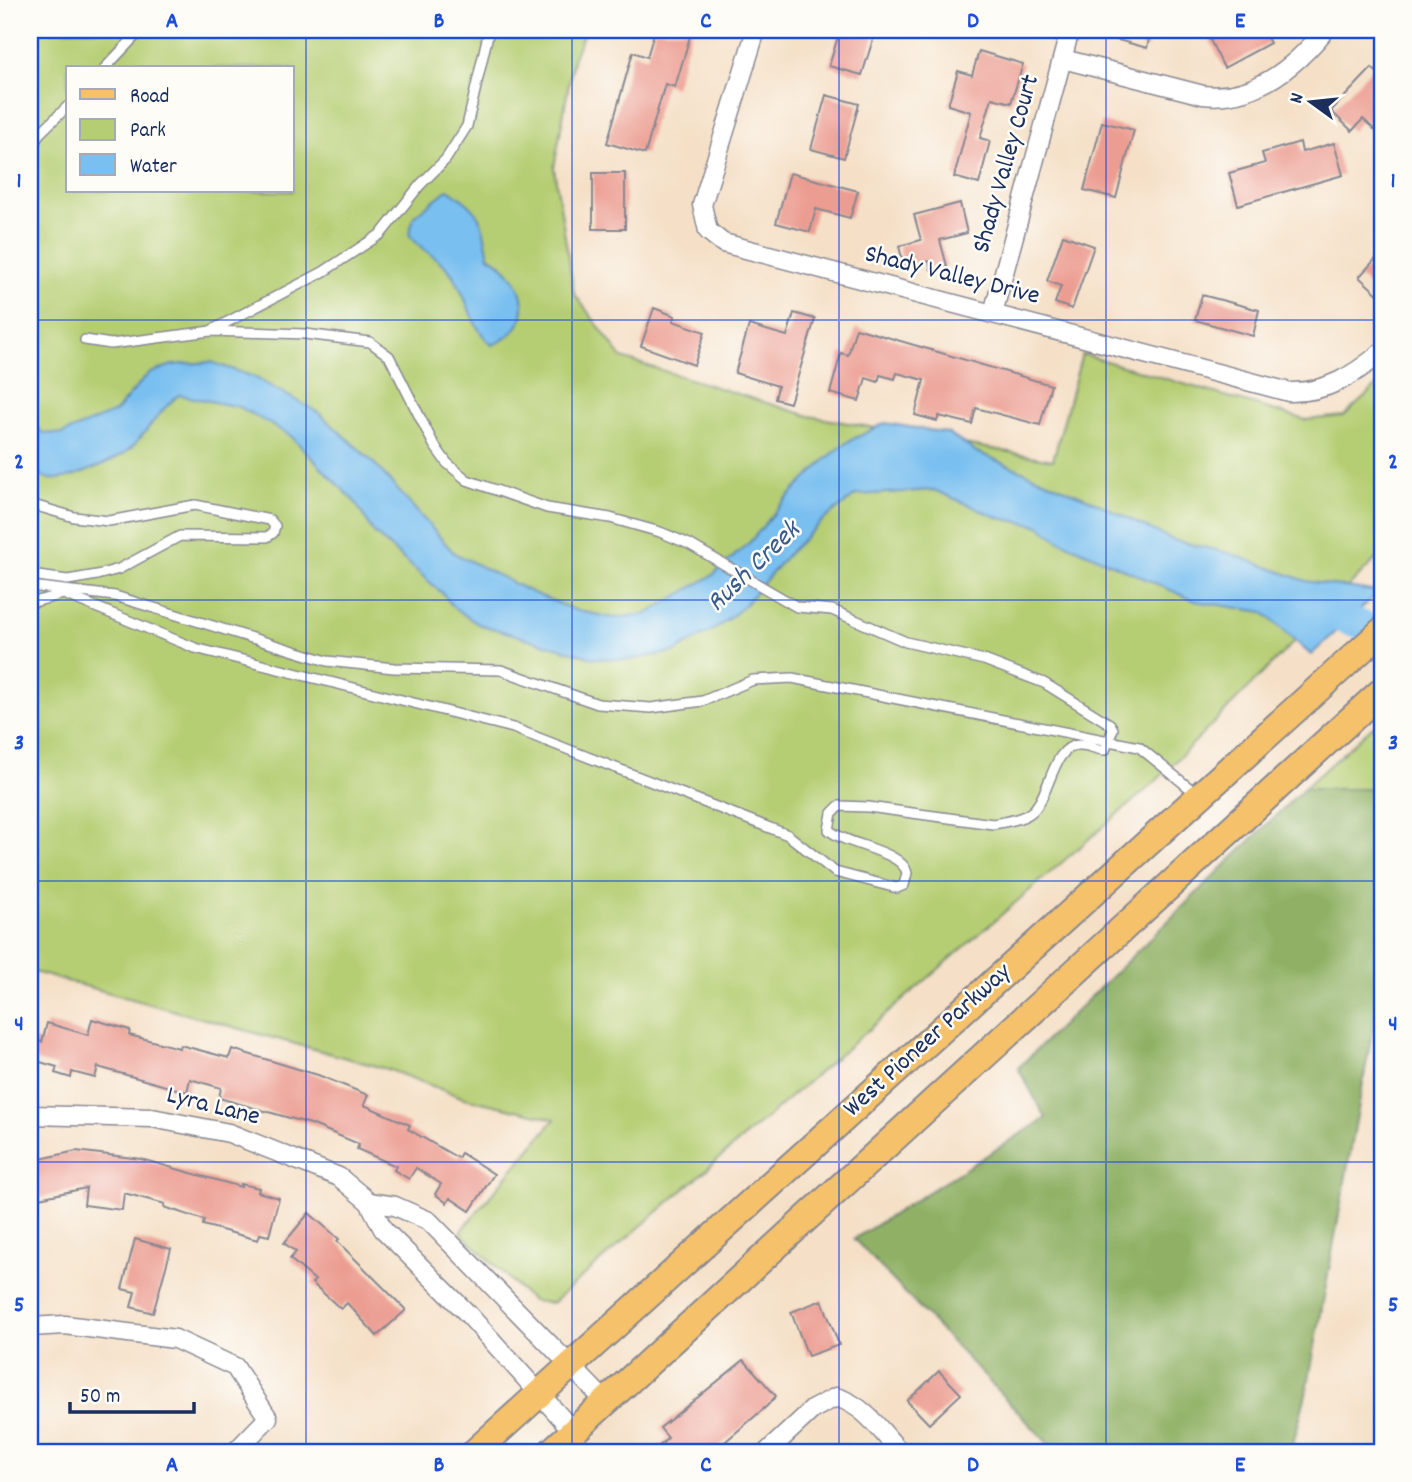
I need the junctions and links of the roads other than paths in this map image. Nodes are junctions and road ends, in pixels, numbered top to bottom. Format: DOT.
graph roads {
  1 [pos="141,30"];
  2 [pos="489,30"];
  3 [pos="755,30"];
  4 [pos="1070,30"];
  5 [pos="1325,30"];
  6 [pos="1063,59"];
  7 [pos="107,66"];
  8 [pos="66,108"];
  9 [pos="30,152"];
  10 [pos="993,313"];
  11 [pos="211,331"];
  12 [pos="85,340"];
  13 [pos="1382,352"];
  14 [pos="30,504"];
  15 [pos="30,575"];
  16 [pos="30,586"];
  17 [pos="30,603"];
  18 [pos="1382,631"];
  19 [pos="1382,691"];
  20 [pos="1110,741"];
  21 [pos="1200,796"];
  22 [pos="30,1115"];
  23 [pos="369,1202"];
  24 [pos="30,1327"];
  25 [pos="572,1367"];
  26 [pos="541,1395"];
  27 [pos="605,1401"];
  28 [pos="573,1431"];
  29 [pos="235,1452"];
  30 [pos="475,1452"];
  31 [pos="551,1452"];
  32 [pos="767,1452"];
  33 [pos="900,1452"];
  1 -- 7 [label="lane"];
  2 -- 11 [label="lane"];
  3 -- 10 [label="street, Shady Valley Drive"];
  4 -- 6 [label="street, Shady Valley Court"];
  5 -- 6 [label="street"];
  6 -- 10 [label="street, Shady Valley Court"];
  8 -- 9 [label="lane"];
  10 -- 13 [label="street, Shady Valley Drive"];
  11 -- 12 [label="lane"];
  11 -- 20 [label="lane"];
  14 -- 15 [label="lane"];
  16 -- 20 [label="lane"];
  17 -- 20 [label="lane"];
  18 -- 21 [label="main road, West Pioneer Parkway"];
  19 -- 27 [label="main road, West Pioneer Parkway"];
  20 -- 21 [label="lane"];
  21 -- 25 [label="main road, West Pioneer Parkway"];
  22 -- 23 [label="street, Lyra Lane"];
  23 -- 25 [label="street, Lyra Lane"];
  23 -- 26 [label="street, Lyra Lane"];
  24 -- 29 [label="street"];
  25 -- 26 [label="main road, West Pioneer Parkway"];
  25 -- 27 [label="street, Lyra Lane"];
  26 -- 28 [label="street, Lyra Lane"];
  26 -- 30 [label="main road, West Pioneer Parkway"];
  27 -- 28 [label="main road, West Pioneer Parkway"];
  28 -- 31 [label="main road, West Pioneer Parkway"];
  32 -- 33 [label="street"];
}
